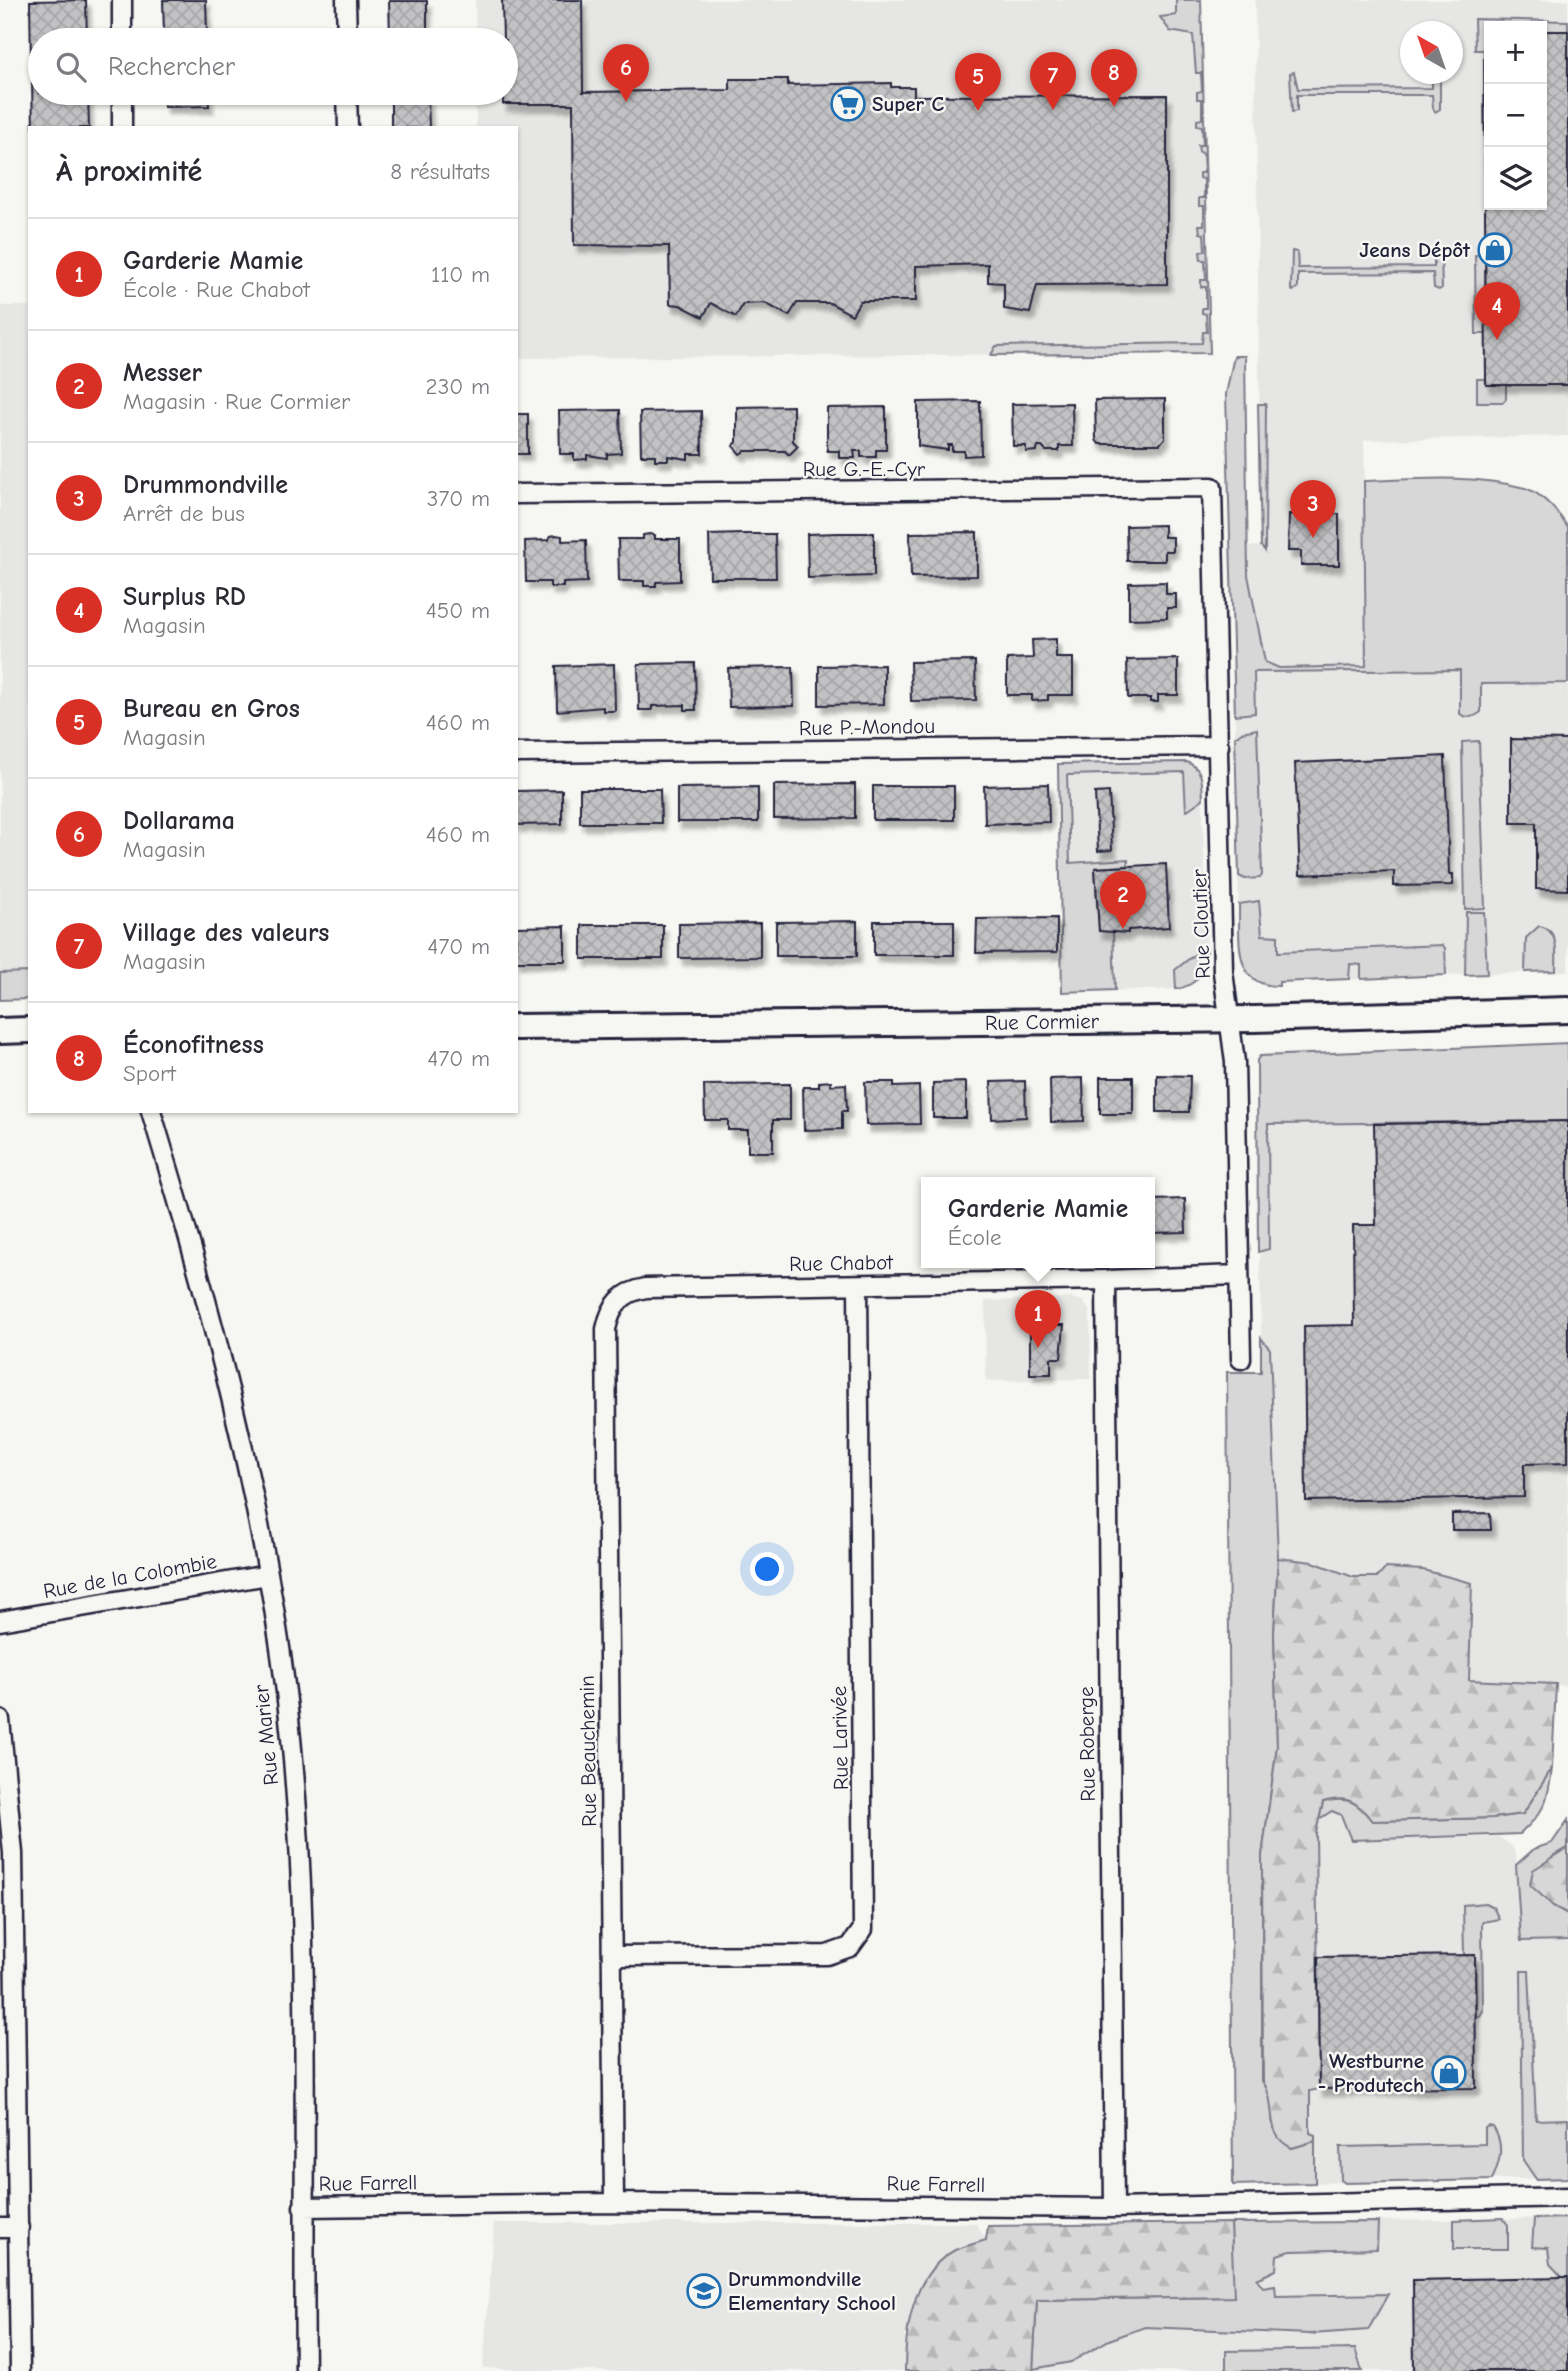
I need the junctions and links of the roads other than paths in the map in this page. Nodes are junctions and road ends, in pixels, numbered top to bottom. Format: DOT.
graph roads {
  1 [pos="122,0"];
  2 [pos="346,0"];
  3 [pos="122,28"];
  4 [pos="347,28"];
  5 [pos="122,105"];
  6 [pos="347,105"];
  7 [pos="122,126"];
  8 [pos="348,126"];
  9 [pos="1212,487"];
  10 [pos="518,494"];
  11 [pos="1219,746"];
  12 [pos="518,753"];
  13 [pos="1568,1010"];
  14 [pos="1231,1019"];
  15 [pos="518,1027"];
  16 [pos="28,1030"];
  17 [pos="0,1031"];
  18 [pos="152,1113"];
  19 [pos="1237,1275"];
  20 [pos="1106,1280"];
  21 [pos="858,1285"];
  22 [pos="617,1301"];
  23 [pos="1241,1359"];
  24 [pos="268,1575"];
  25 [pos="0,1621"];
  26 [pos="0,1720"];
  27 [pos="613,1956"];
  28 [pos="1568,2197"];
  29 [pos="614,2203"];
  30 [pos="303,2207"];
  31 [pos="1114,2208"];
  32 [pos="0,2228"];
  33 [pos="19,2228"];
  34 [pos="20,2371"];
  35 [pos="305,2371"];
  1 -- 3 [label="street"];
  2 -- 4 [label="street"];
  5 -- 7 [label="street"];
  6 -- 8 [label="street"];
  9 -- 10 [label="street, Rue G.-E.-Cyr"];
  9 -- 11 [label="street, Rue Cloutier"];
  11 -- 12 [label="street, Rue P.-Mondou"];
  11 -- 14 [label="street, Rue Cloutier"];
  13 -- 14 [label="street, Rue Cormier"];
  14 -- 15 [label="street, Rue Cormier"];
  14 -- 19 [label="street, Rue Cloutier"];
  16 -- 17 [label="street"];
  18 -- 24 [label="street, Rue Marier"];
  19 -- 20 [label="street, Rue Chabot"];
  19 -- 23 [label="street, Rue Cloutier"];
  20 -- 21 [label="street, Rue Chabot"];
  20 -- 31 [label="street, Rue Roberge"];
  21 -- 22 [label="street, Rue Chabot"];
  21 -- 27 [label="street, Rue Larivée"];
  22 -- 27 [label="street, Rue Beauchemin"];
  24 -- 25 [label="street, Rue de la Colombie"];
  24 -- 30 [label="street, Rue Marier"];
  26 -- 33 [label="street"];
  27 -- 29 [label="street, Rue Beauchemin"];
  28 -- 31 [label="street, Rue Farrell"];
  29 -- 30 [label="street, Rue Farrell"];
  29 -- 31 [label="street, Rue Farrell"];
  30 -- 35 [label="street, Rue Marier"];
  32 -- 33 [label="street"];
  33 -- 34 [label="street"];
}
